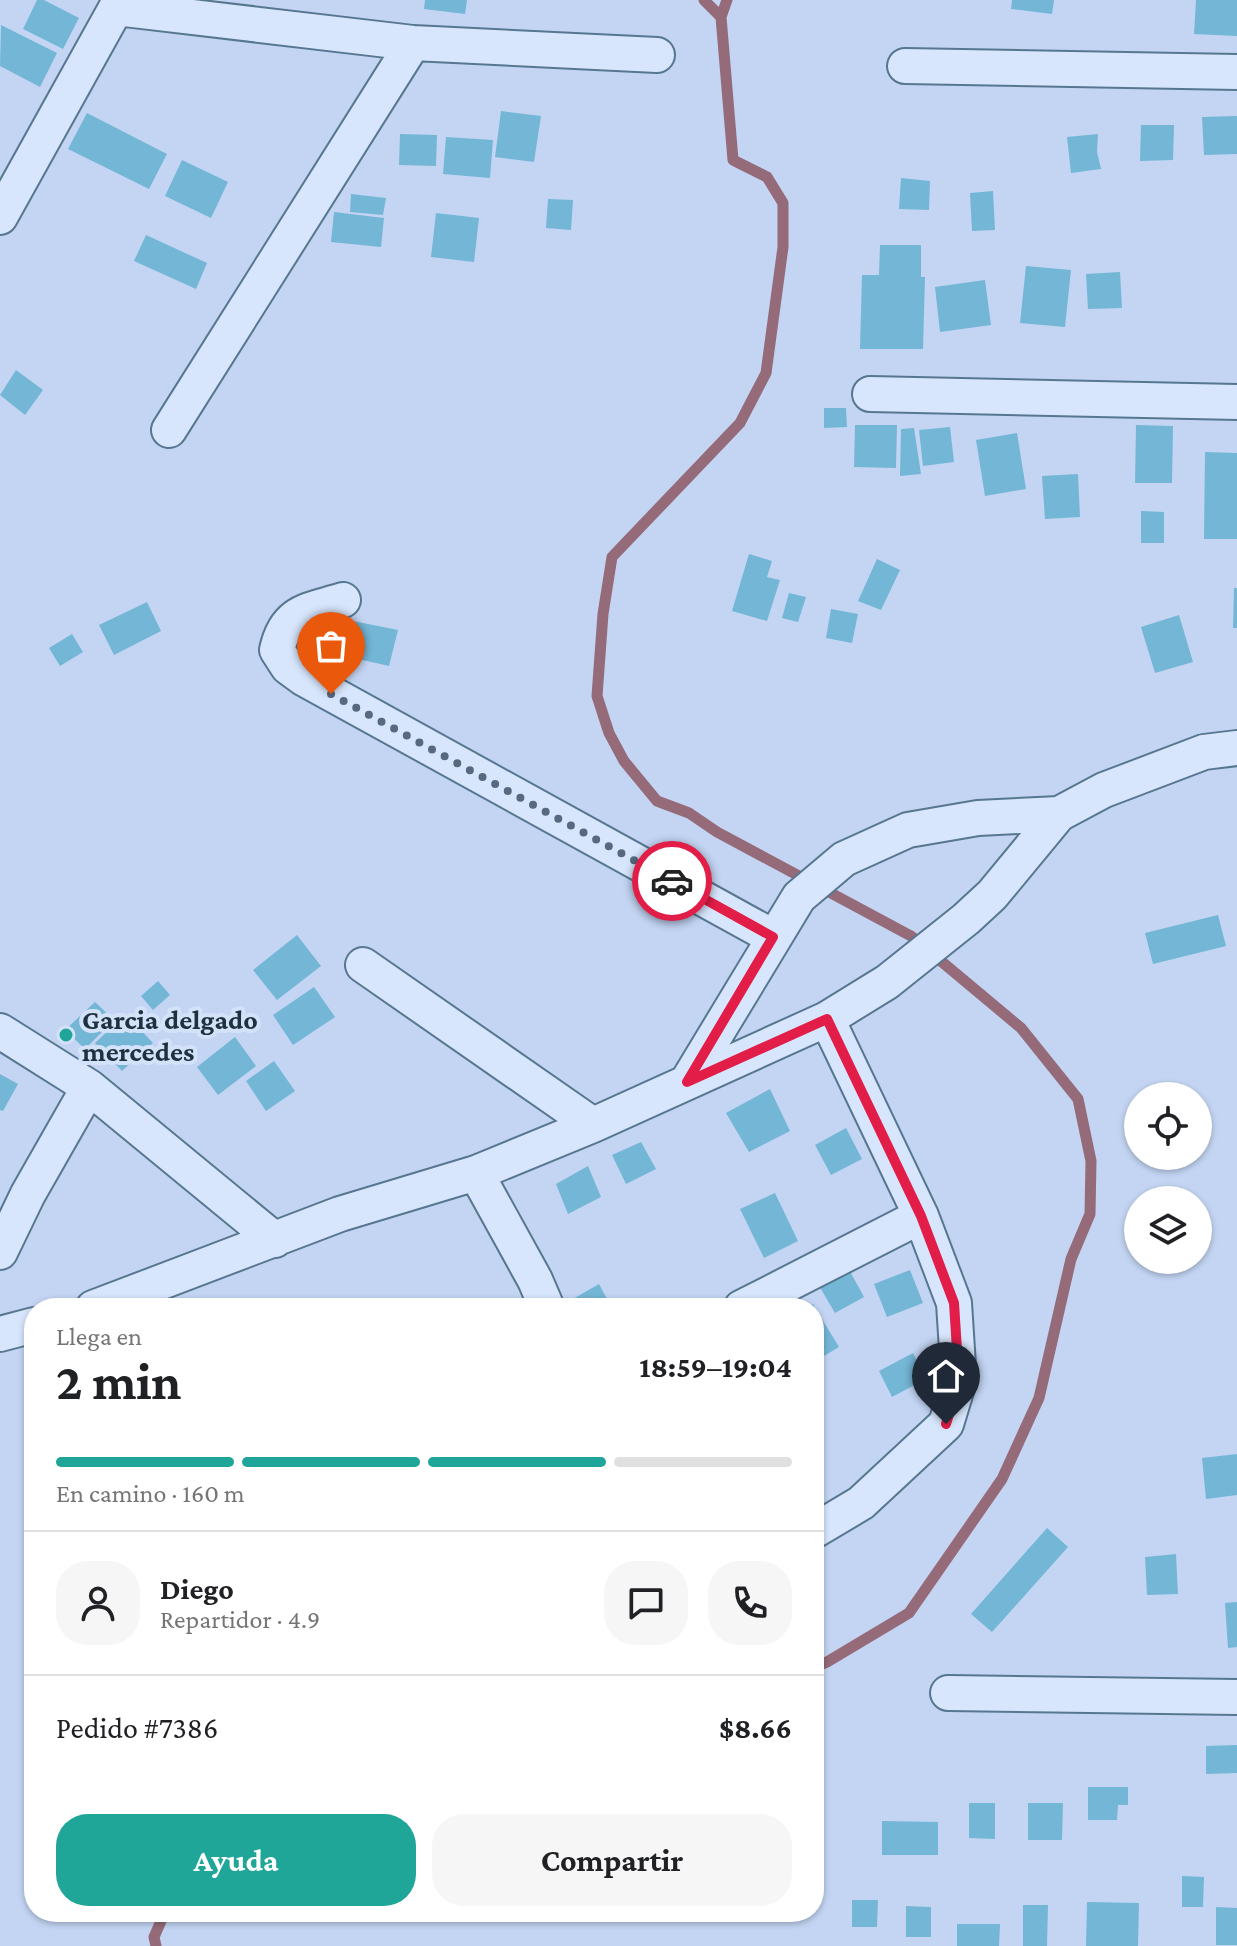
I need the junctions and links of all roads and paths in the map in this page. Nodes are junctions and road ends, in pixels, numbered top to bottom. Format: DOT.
graph roads {
  1 [pos="413,43"];
  2 [pos="657,55"];
  3 [pos="905,66"];
  4 [pos="1237,72"];
  5 [pos="5,197"];
  6 [pos="870,394"];
  7 [pos="1237,402"];
  8 [pos="169,430"];
  9 [pos="343,600"];
  10 [pos="1237,748"];
  11 [pos="1059,814"];
  12 [pos="773,937"];
  13 [pos="363,965"];
  14 [pos="827,1019"];
  15 [pos="0,1031"];
  16 [pos="687,1082"];
  17 [pos="89,1087"];
  18 [pos="593,1125"];
  19 [pos="476,1173"];
  20 [pos="921,1216"];
  21 [pos="275,1240"];
  22 [pos="0,1252"];
  23 [pos="120,1298"];
  24 [pos="543,1298"];
  25 [pos="761,1298"];
  26 [pos="24,1328"];
  27 [pos="0,1334"];
  28 [pos="824,1525"];
  29 [pos="948,1693"];
  30 [pos="1237,1697"];
  1 -- 2 [label="street"];
  1 -- 5 [label="street"];
  1 -- 8 [label="street"];
  3 -- 4 [label="street"];
  6 -- 7 [label="street"];
  9 -- 12 [label="street"];
  10 -- 11 [label="street"];
  11 -- 12 [label="street"];
  11 -- 14 [label="street"];
  12 -- 16 [label="street"];
  13 -- 18 [label="street"];
  14 -- 16 [label="street"];
  14 -- 20 [label="street"];
  15 -- 17 [label="street"];
  16 -- 18 [label="street"];
  17 -- 21 [label="street"];
  17 -- 22 [label="street"];
  18 -- 19 [label="street"];
  19 -- 21 [label="street"];
  19 -- 24 [label="street"];
  20 -- 25 [label="street"];
  20 -- 28 [label="street"];
  21 -- 23 [label="street"];
  26 -- 27 [label="street"];
  29 -- 30 [label="street"];
}
